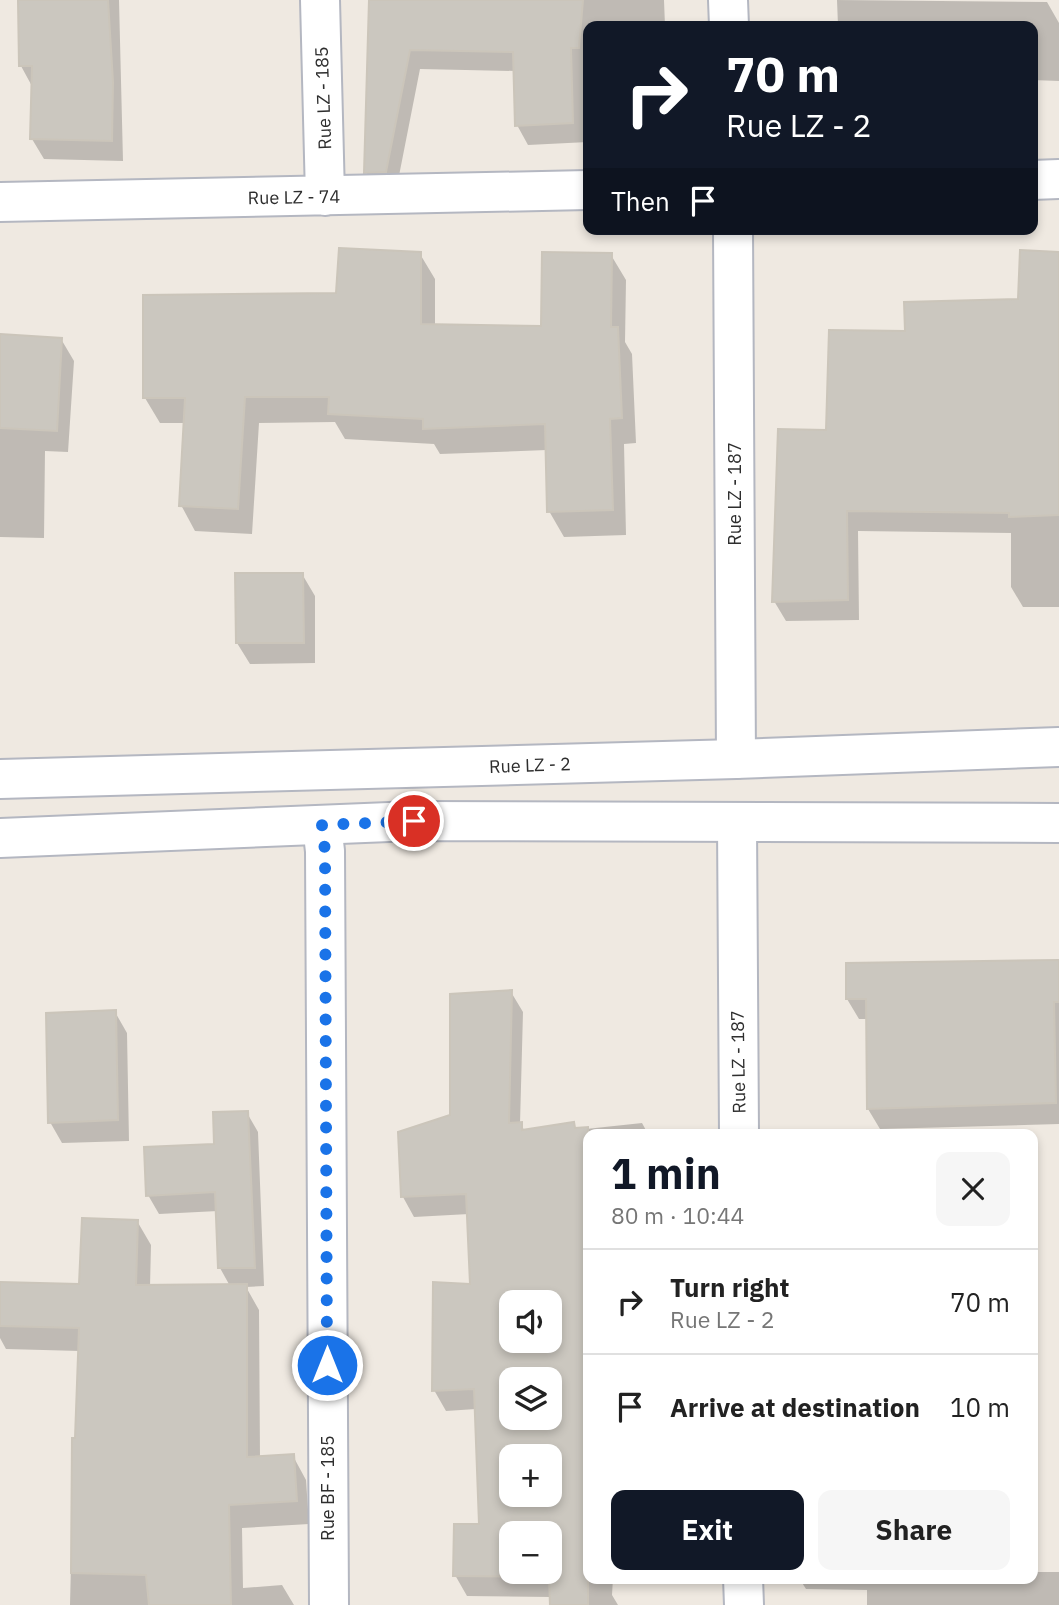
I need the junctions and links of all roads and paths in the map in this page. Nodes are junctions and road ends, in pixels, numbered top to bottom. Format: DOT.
graph roads {
  1 [pos="320,0"];
  2 [pos="729,0"];
  3 [pos="729,21"];
  4 [pos="1059,179"];
  5 [pos="1038,180"];
  6 [pos="583,190"];
  7 [pos="325,196"];
  8 [pos="0,202"];
  9 [pos="733,235"];
  10 [pos="1059,747"];
  11 [pos="736,759"];
  12 [pos="0,779"];
  13 [pos="737,823"];
  14 [pos="1059,823"];
  15 [pos="322,825"];
  16 [pos="0,838"];
  17 [pos="739,1129"];
  18 [pos="743,1584"];
  19 [pos="329,1605"];
  20 [pos="744,1605"];
  1 -- 7 [label="street, Rue LZ - 185"];
  2 -- 3 [label="street"];
  4 -- 5 [label="street"];
  6 -- 7 [label="street, Rue LZ - 74"];
  7 -- 8 [label="street, Rue LZ - 74"];
  9 -- 11 [label="street, Rue LZ - 187"];
  10 -- 11 [label="street, Rue LZ - 2"];
  11 -- 12 [label="street, Rue LZ - 2"];
  13 -- 14 [label="street"];
  13 -- 15 [label="street"];
  13 -- 17 [label="street, Rue LZ - 187"];
  15 -- 16 [label="street"];
  15 -- 19 [label="street, Rue BF - 185"];
  18 -- 20 [label="street"];
}
